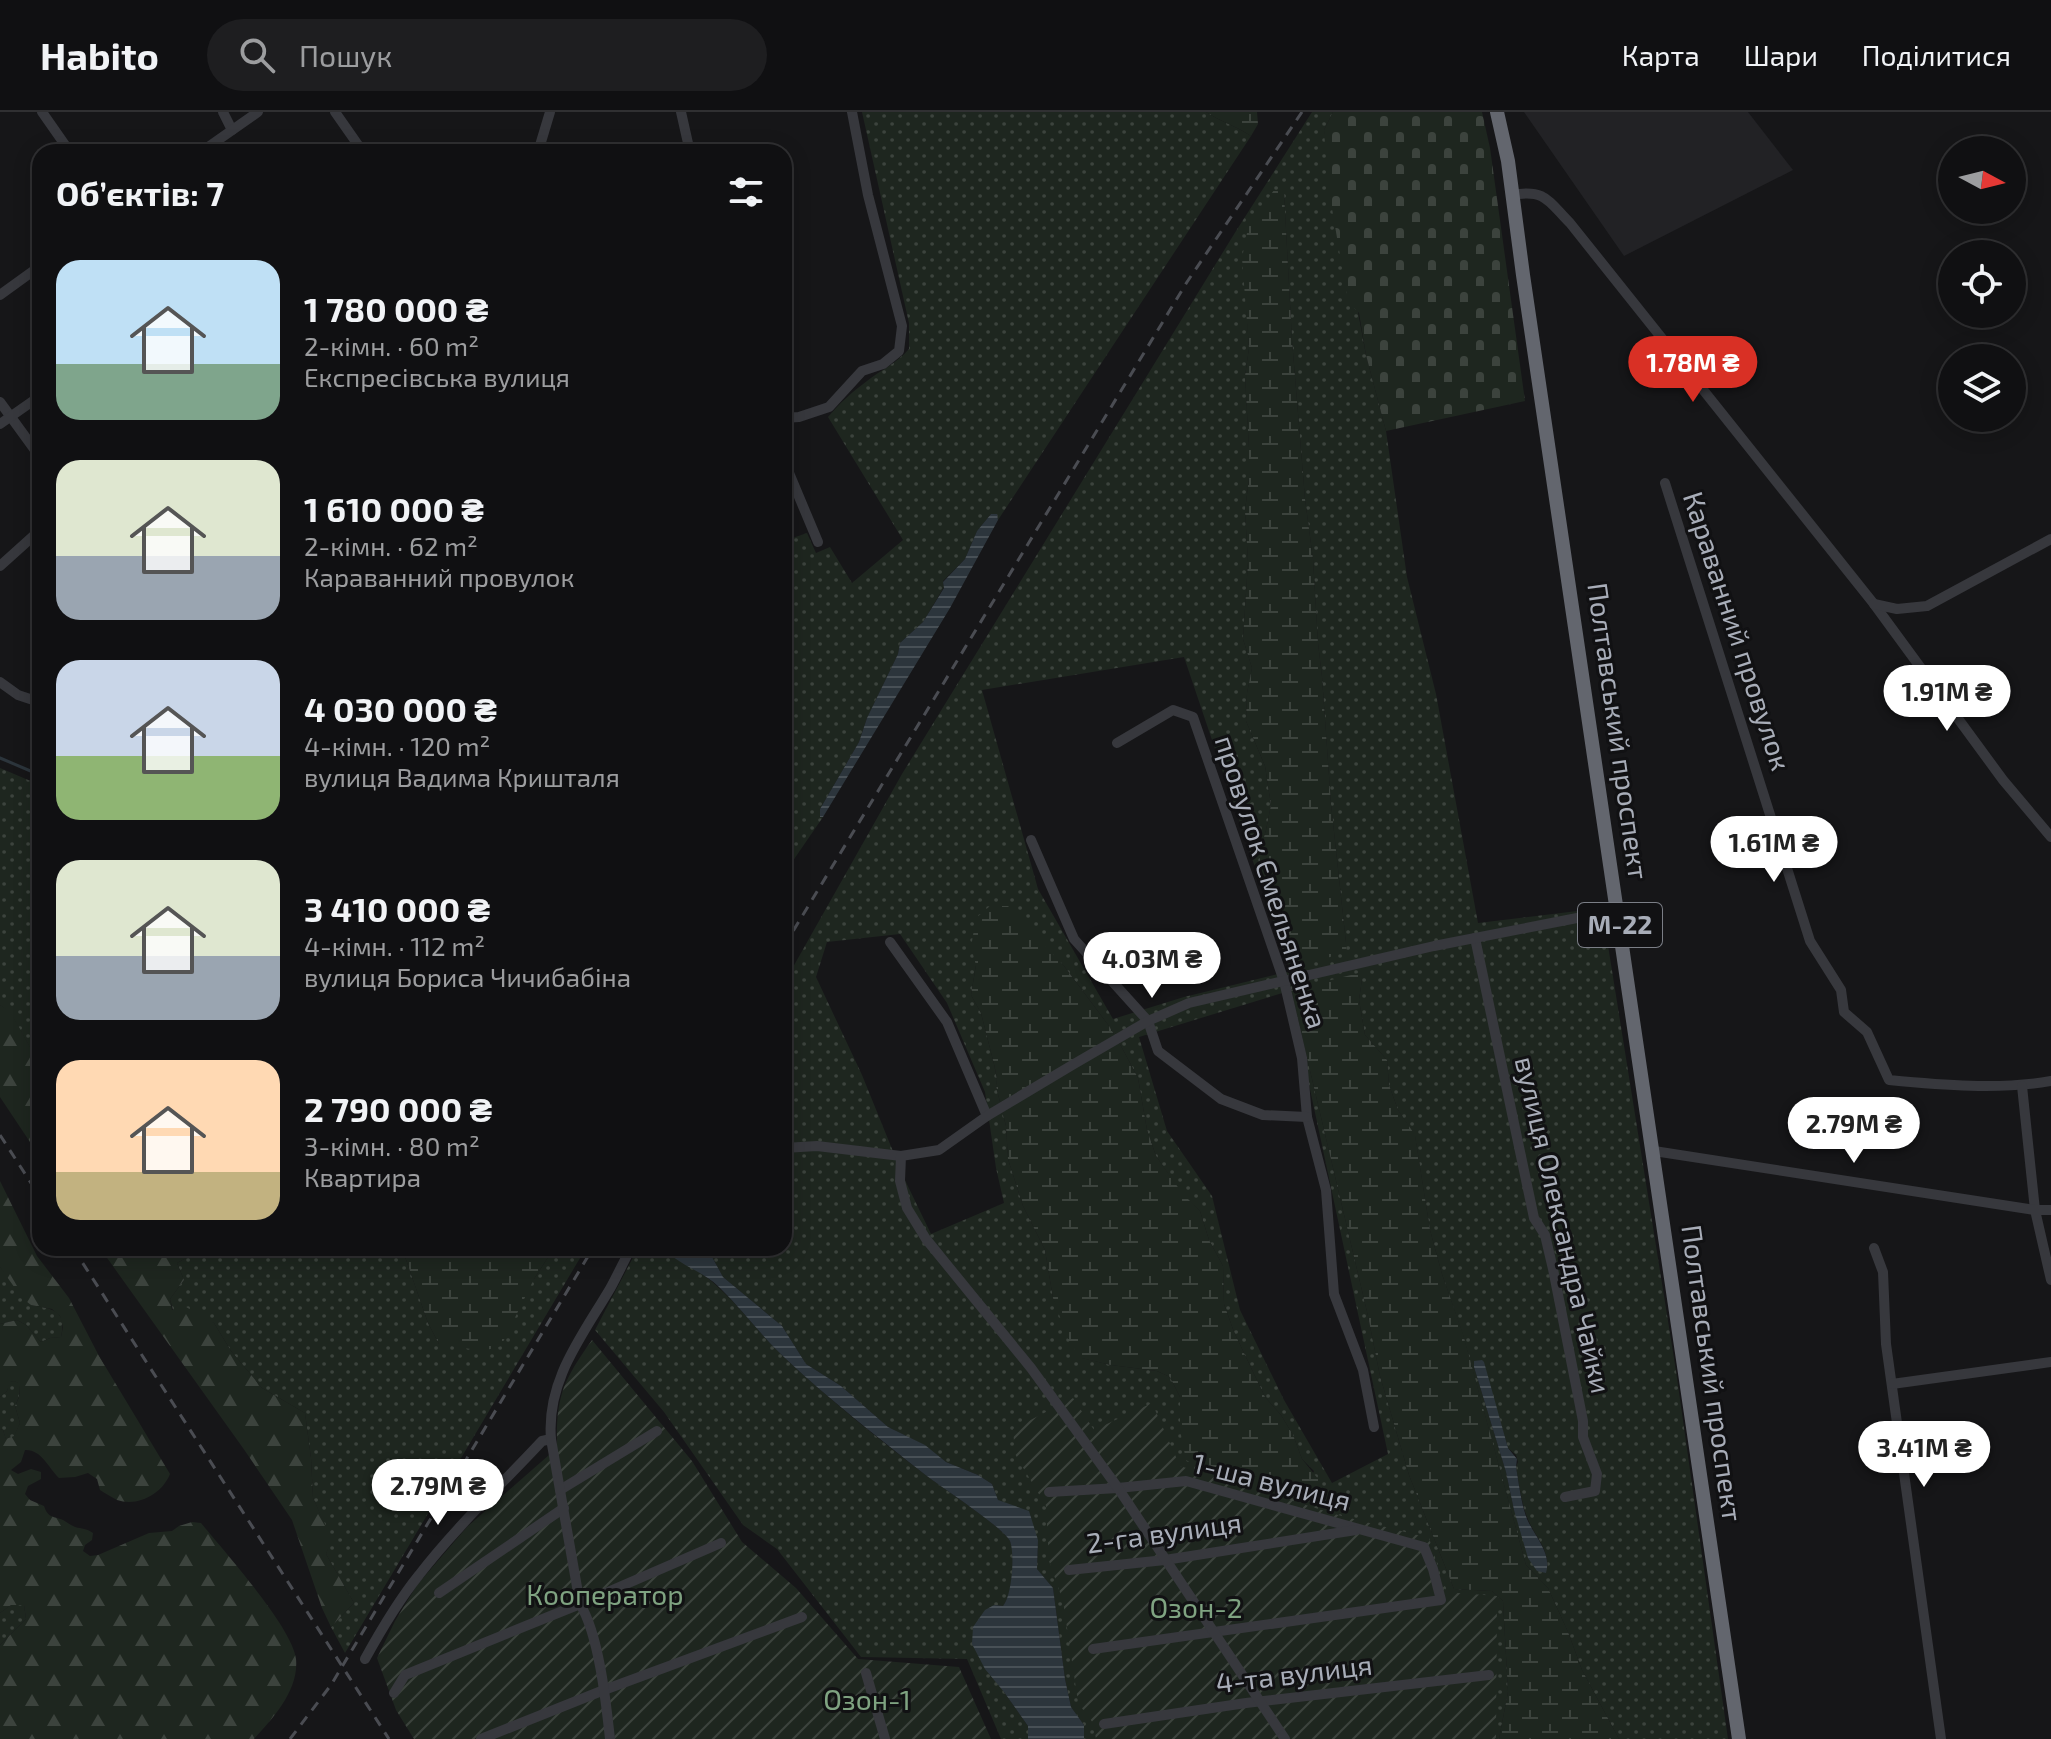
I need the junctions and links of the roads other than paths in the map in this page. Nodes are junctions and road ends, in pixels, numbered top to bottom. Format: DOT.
graph roads {
  1 [pos="42,112"];
  2 [pos="223,112"];
  3 [pos="258,112"];
  4 [pos="335,112"];
  5 [pos="550,112"];
  6 [pos="681,112"];
  7 [pos="852,112"];
  8 [pos="1497,112"];
  9 [pos="232,130"];
  10 [pos="64,144"];
  11 [pos="212,144"];
  12 [pos="357,144"];
  13 [pos="540,144"];
  14 [pos="688,144"];
  15 [pos="1512,195"];
  16 [pos="32,272"];
  17 [pos="0,295"];
  18 [pos="0,402"];
  19 [pos="32,402"];
  20 [pos="11,417"];
  21 [pos="792,417"];
  22 [pos="0,424"];
  23 [pos="32,446"];
  24 [pos="792,480"];
  25 [pos="1665,483"];
  26 [pos="32,537"];
  27 [pos="2051,539"];
  28 [pos="818,542"];
  29 [pos="0,566"];
  30 [pos="1874,604"];
  31 [pos="0,682"];
  32 [pos="32,700"];
  33 [pos="1117,743"];
  34 [pos="2051,837"];
  35 [pos="1031,840"];
  36 [pos="1618,910"];
  37 [pos="1475,938"];
  38 [pos="890,942"];
  39 [pos="1284,981"];
  40 [pos="1148,1021"];
  41 [pos="2051,1081"];
  42 [pos="2022,1086"];
  43 [pos="987,1116"];
  44 [pos="1307,1117"];
  45 [pos="792,1148"];
  46 [pos="1654,1151"];
  47 [pos="901,1156"];
  48 [pos="2035,1210"];
  49 [pos="2051,1210"];
  50 [pos="1874,1248"];
  51 [pos="627,1256"];
  52 [pos="2051,1280"];
  53 [pos="2051,1362"];
  54 [pos="1892,1384"];
  55 [pos="1374,1427"];
  56 [pos="657,1431"];
  57 [pos="551,1439"];
  58 [pos="1118,1488"];
  59 [pos="560,1490"];
  60 [pos="1049,1492"];
  61 [pos="1565,1497"];
  62 [pos="564,1508"];
  63 [pos="1360,1530"];
  64 [pos="721,1543"];
  65 [pos="1165,1560"];
  66 [pos="1069,1570"];
  67 [pos="439,1593"];
  68 [pos="580,1604"];
  69 [pos="802,1617"];
  70 [pos="1213,1632"];
  71 [pos="1093,1649"];
  72 [pos="365,1659"];
  73 [pos="866,1673"];
  74 [pos="1489,1675"];
  75 [pos="604,1690"];
  76 [pos="394,1693"];
  77 [pos="1260,1702"];
  78 [pos="1104,1724"];
  79 [pos="481,1739"];
  80 [pos="610,1739"];
  81 [pos="881,1739"];
  82 [pos="1285,1739"];
  83 [pos="1739,1739"];
  84 [pos="1941,1739"];
  1 -- 10 [label="street"];
  2 -- 9 [label="street"];
  3 -- 9 [label="street"];
  4 -- 12 [label="street"];
  5 -- 13 [label="street"];
  6 -- 14 [label="street"];
  7 -- 21 [label="street"];
  8 -- 15 [label="highway, Полтавський проспект / М-22"];
  9 -- 11 [label="street"];
  15 -- 30 [label="street"];
  15 -- 36 [label="highway, Полтавський проспект / М-22"];
  16 -- 17 [label="street"];
  18 -- 20 [label="street"];
  19 -- 20 [label="street"];
  20 -- 22 [label="street"];
  20 -- 23 [label="street"];
  24 -- 28 [label="street"];
  25 -- 42 [label="street, Караванний провулок"];
  26 -- 29 [label="street"];
  27 -- 30 [label="street"];
  30 -- 34 [label="street"];
  31 -- 32 [label="street"];
  33 -- 39 [label="street, провулок Ємельяненка"];
  35 -- 40 [label="street"];
  36 -- 37 [label="street"];
  36 -- 46 [label="highway, Полтавський проспект / М-22"];
  37 -- 39 [label="street"];
  37 -- 61 [label="street, вулиця Олександра Чайки"];
  38 -- 43 [label="street"];
  39 -- 40 [label="street"];
  39 -- 44 [label="street, провулок Ємельяненка"];
  40 -- 43 [label="street"];
  40 -- 44 [label="street"];
  41 -- 42 [label="street, Караванний провулок"];
  42 -- 48 [label="street"];
  43 -- 47 [label="street"];
  44 -- 55 [label="street, провулок Ємельяненка"];
  45 -- 47 [label="street"];
  46 -- 48 [label="street"];
  46 -- 83 [label="highway, Полтавський проспект / М-22"];
  47 -- 58 [label="street"];
  48 -- 49 [label="street"];
  48 -- 52 [label="street"];
  50 -- 54 [label="street"];
  51 -- 57 [label="street"];
  53 -- 54 [label="street"];
  54 -- 84 [label="street"];
  56 -- 59 [label="street"];
  57 -- 59 [label="street"];
  57 -- 72 [label="street"];
  58 -- 60 [label="street, 1-ша вулиця"];
  58 -- 63 [label="street, 1-ша вулиця"];
  58 -- 65 [label="street"];
  59 -- 62 [label="street"];
  62 -- 67 [label="street"];
  62 -- 68 [label="street"];
  63 -- 65 [label="street, 2-га вулиця"];
  63 -- 70 [label="street, 1-ша вулиця"];
  64 -- 68 [label="street"];
  65 -- 66 [label="street, 2-га вулиця"];
  65 -- 70 [label="street"];
  68 -- 75 [label="street"];
  68 -- 76 [label="street"];
  69 -- 75 [label="street"];
  70 -- 71 [label="street"];
  70 -- 77 [label="street"];
  73 -- 81 [label="street"];
  74 -- 77 [label="street, 4-та вулиця"];
  75 -- 79 [label="street"];
  75 -- 80 [label="street"];
  77 -- 78 [label="street, 4-та вулиця"];
  77 -- 82 [label="street"];
}
